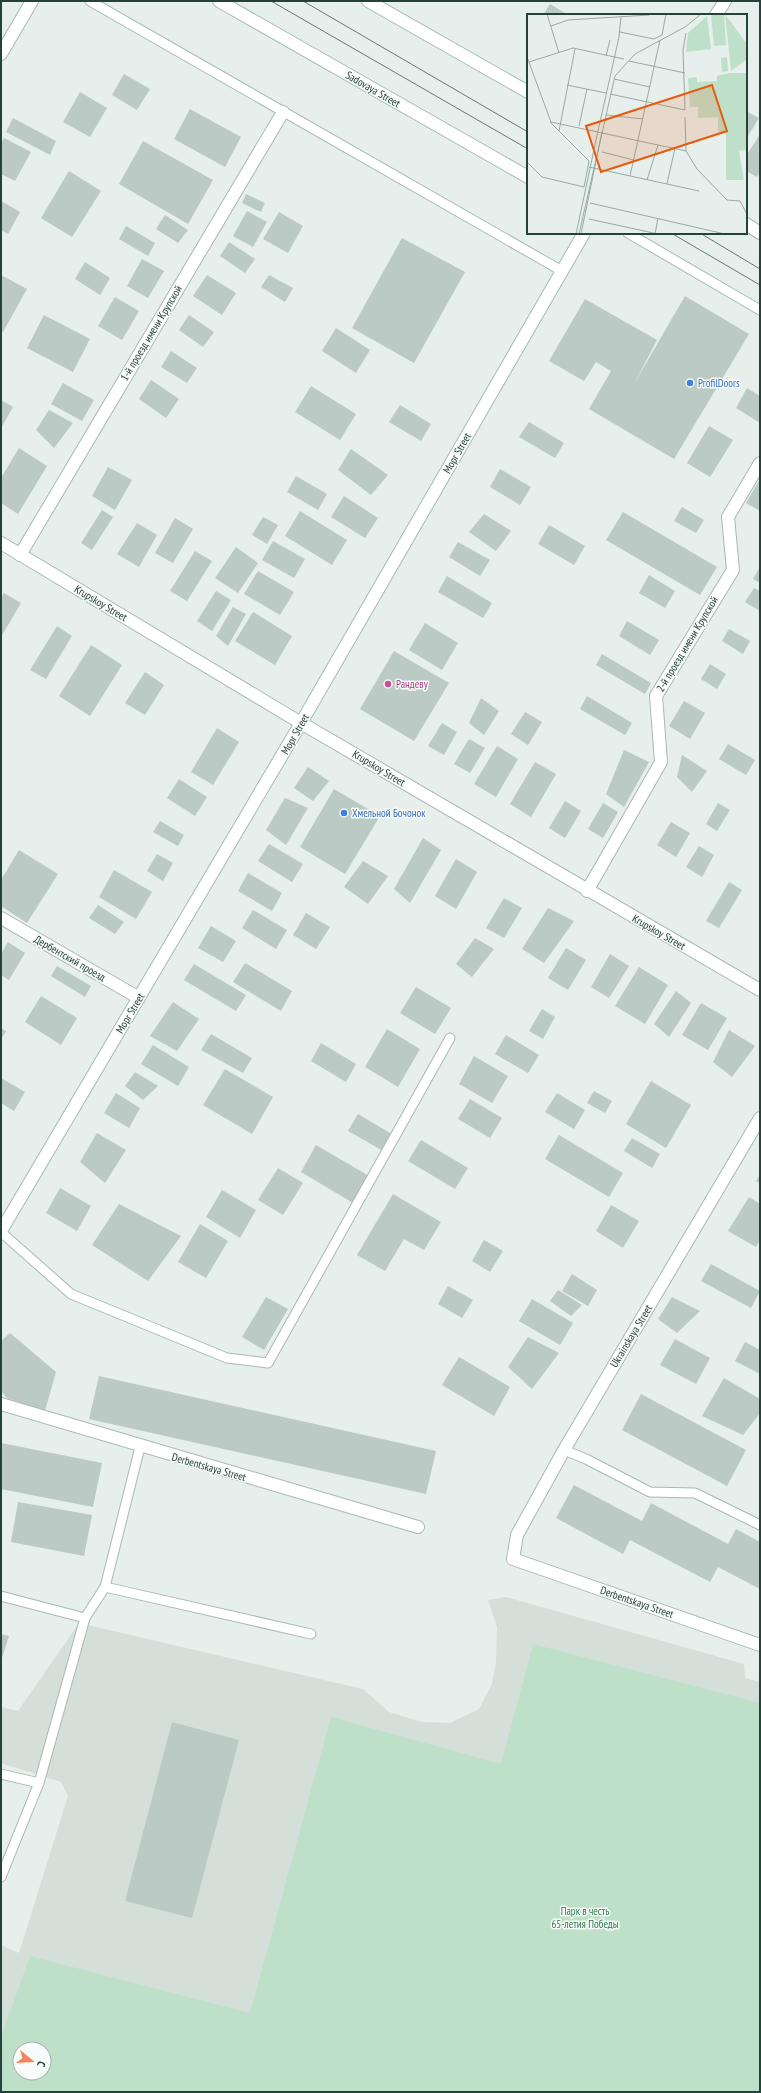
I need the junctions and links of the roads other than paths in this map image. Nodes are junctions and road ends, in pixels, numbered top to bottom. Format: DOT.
graph roads {
  1 [pos="32,1"];
  2 [pos="90,1"];
  3 [pos="219,1"];
  4 [pos="368,1"];
  5 [pos="725,1"];
  6 [pos="717,14"];
  7 [pos="1,54"];
  8 [pos="527,91"];
  9 [pos="283,112"];
  10 [pos="527,176"];
  11 [pos="747,225"];
  12 [pos="760,233"];
  13 [pos="583,234"];
  14 [pos="630,234"];
  15 [pos="562,271"];
  16 [pos="760,310"];
  17 [pos="760,464"];
  18 [pos="1,543"];
  19 [pos="20,555"];
  20 [pos="301,723"];
  21 [pos="587,891"];
  22 [pos="1,918"];
  23 [pos="760,990"];
  24 [pos="139,998"];
  25 [pos="450,1038"];
  26 [pos="760,1118"];
  27 [pos="1,1232"];
  28 [pos="1,1404"];
  29 [pos="140,1447"];
  30 [pos="564,1450"];
  31 [pos="760,1525"];
  32 [pos="418,1527"];
  33 [pos="513,1559"];
  34 [pos="105,1587"];
  35 [pos="1,1596"];
  36 [pos="85,1618"];
  37 [pos="311,1634"];
  38 [pos="760,1645"];
  39 [pos="1,1774"];
  40 [pos="39,1784"];
  41 [pos="1,1877"];
  1 -- 7 [label="street"];
  2 -- 9 [label="lane"];
  3 -- 10 [label="street, Sadovaya Street"];
  4 -- 8 [label="street"];
  5 -- 6 [label="street"];
  9 -- 15 [label="lane"];
  9 -- 19 [label="street, 1-й проезд имени Крупской"];
  11 -- 12 [label="street"];
  13 -- 15 [label="street, Mopr Street"];
  14 -- 16 [label="lane"];
  15 -- 20 [label="street, Mopr Street"];
  17 -- 21 [label="street, 2-й проезд имени Крупской"];
  18 -- 19 [label="street, Krupskoy Street"];
  19 -- 20 [label="street, Krupskoy Street"];
  20 -- 21 [label="street, Krupskoy Street"];
  20 -- 24 [label="street, Mopr Street"];
  21 -- 23 [label="street, Krupskoy Street"];
  22 -- 24 [label="street, Дербентский проезд"];
  24 -- 27 [label="street, Mopr Street"];
  25 -- 27 [label="lane"];
  26 -- 30 [label="street, Ukrainskaya Street"];
  28 -- 29 [label="street, Derbentskaya Street"];
  29 -- 32 [label="street, Derbentskaya Street"];
  29 -- 34 [label="lane"];
  30 -- 31 [label="lane"];
  30 -- 33 [label="street, Ukrainskaya Street"];
  33 -- 38 [label="street, Derbentskaya Street"];
  34 -- 36 [label="lane"];
  34 -- 37 [label="lane"];
  35 -- 36 [label="lane"];
  36 -- 40 [label="lane"];
  39 -- 40 [label="lane"];
  40 -- 41 [label="lane"];
}
